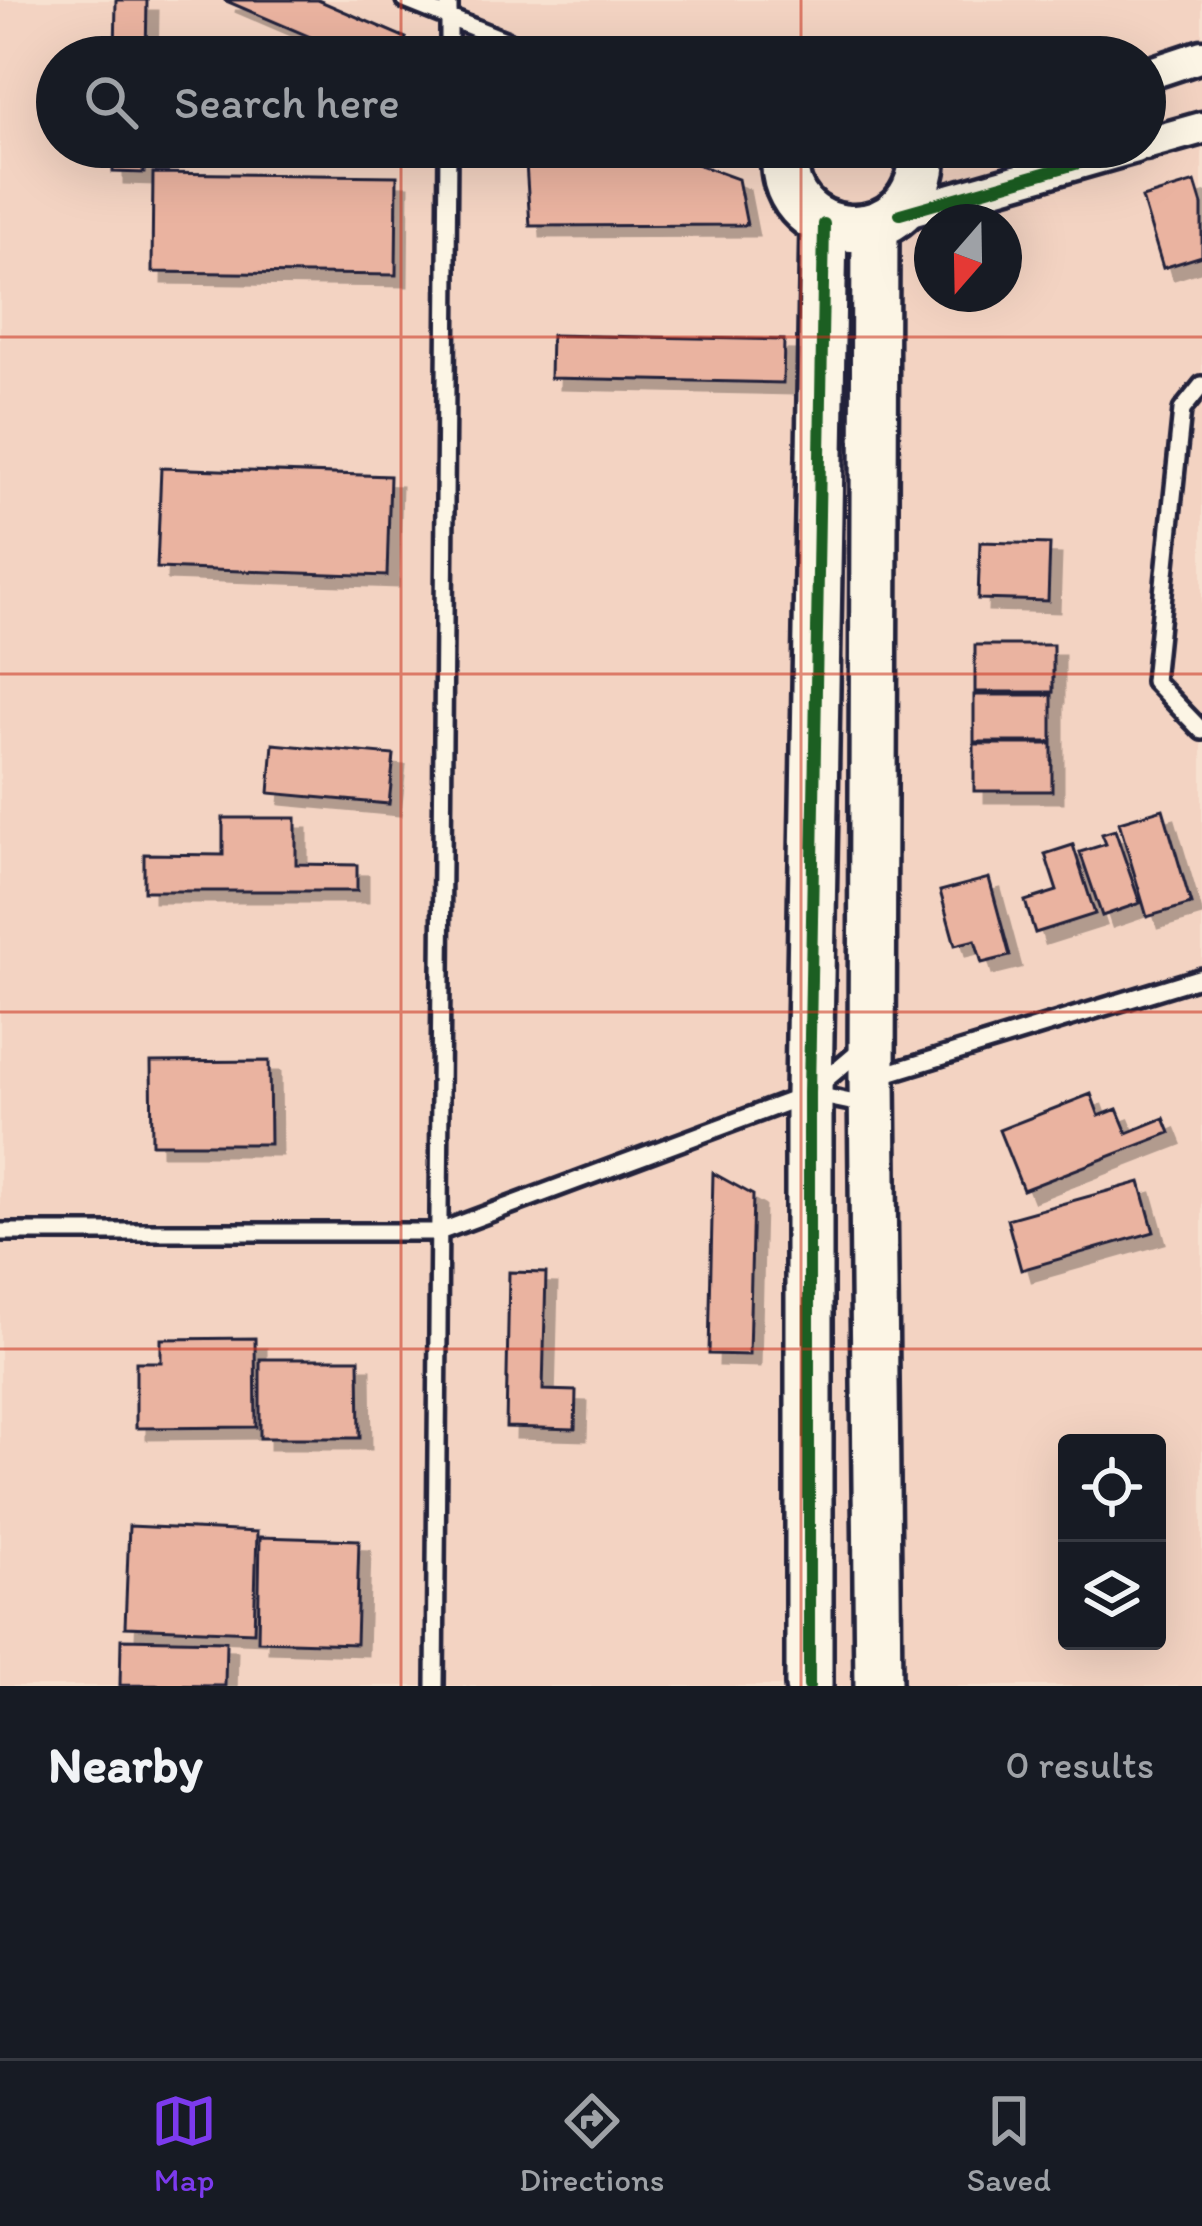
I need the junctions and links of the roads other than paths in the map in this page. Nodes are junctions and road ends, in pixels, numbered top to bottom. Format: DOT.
graph roads {
  1 [pos="405,0"];
  2 [pos="449,9"];
  3 [pos="504,36"];
  4 [pos="1202,56"];
  5 [pos="1166,68"];
  6 [pos="1202,128"];
  7 [pos="1166,138"];
  8 [pos="448,168"];
  9 [pos="786,168"];
  10 [pos="921,168"];
  11 [pos="1064,168"];
  12 [pos="887,220"];
  13 [pos="824,224"];
  14 [pos="1202,385"];
  15 [pos="1202,731"];
  16 [pos="1202,977"];
  17 [pos="872,1075"];
  18 [pos="809,1094"];
  19 [pos="0,1232"];
  20 [pos="439,1232"];
  21 [pos="435,1686"];
  22 [pos="809,1686"];
  23 [pos="878,1686"];
  1 -- 2 [label="lane"];
  2 -- 3 [label="lane"];
  4 -- 5 [label="street"];
  6 -- 7 [label="street"];
  8 -- 20 [label="lane"];
  9 -- 13 [label="street"];
  10 -- 12 [label="street"];
  11 -- 12 [label="street"];
  12 -- 13 [label="street"];
  12 -- 17 [label="street"];
  13 -- 18 [label="street"];
  14 -- 15 [label="lane"];
  16 -- 17 [label="lane"];
  17 -- 18 [label="lane"];
  17 -- 18 [label="lane"];
  17 -- 23 [label="street"];
  18 -- 20 [label="lane"];
  18 -- 22 [label="street"];
  19 -- 20 [label="lane"];
  20 -- 21 [label="lane"];
}
